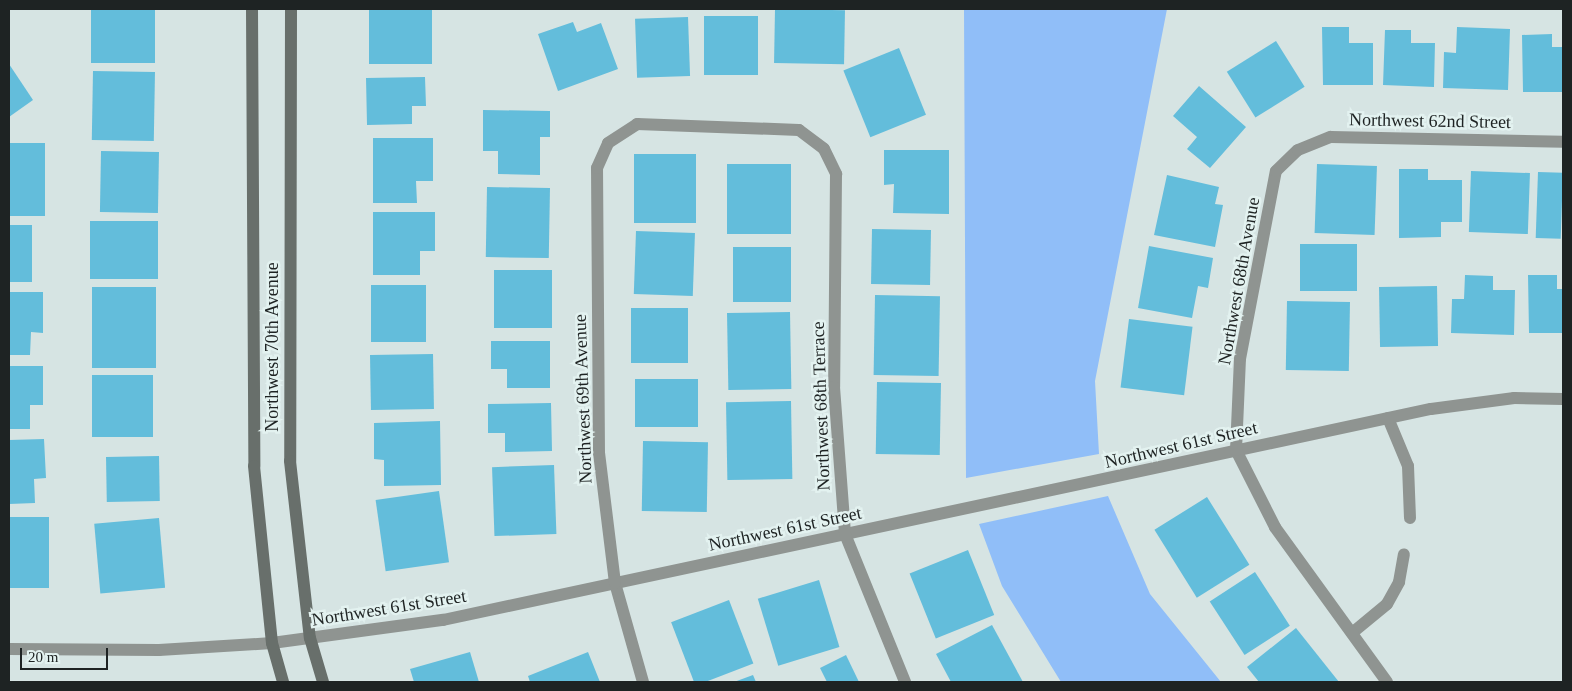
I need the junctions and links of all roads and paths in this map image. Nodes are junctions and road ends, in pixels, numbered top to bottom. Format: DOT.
graph roads {
  1 [pos="252,9"];
  2 [pos="291,9"];
  3 [pos="1563,142"];
  4 [pos="608,143"];
  5 [pos="1298,150"];
  6 [pos="1563,399"];
  7 [pos="1388,418"];
  8 [pos="1236,450"];
  9 [pos="1410,518"];
  10 [pos="846,534"];
  11 [pos="1404,554"];
  12 [pos="615,583"];
  13 [pos="1352,634"];
  14 [pos="310,638"];
  15 [pos="272,643"];
  16 [pos="9,649"];
  17 [pos="283,682"];
  18 [pos="323,682"];
  19 [pos="644,682"];
  20 [pos="905,682"];
  21 [pos="1388,682"];
  1 -- 15 [label="street, Northwest 70th Avenue"];
  2 -- 14 [label="street, Northwest 70th Avenue"];
  3 -- 5 [label="street, Northwest 62nd Street"];
  4 -- 10 [label="street, Northwest 68th Terrace"];
  4 -- 12 [label="street, Northwest 69th Avenue"];
  5 -- 8 [label="street, Northwest 68th Avenue"];
  6 -- 7 [label="street, Northwest 61st Street"];
  7 -- 8 [label="street, Northwest 61st Street"];
  7 -- 9 [label="street"];
  8 -- 10 [label="street, Northwest 61st Street"];
  8 -- 13 [label="street, Northwest 68th Avenue"];
  10 -- 12 [label="street, Northwest 61st Street"];
  10 -- 20 [label="street, Northwest 68th Terrace"];
  11 -- 13 [label="street"];
  12 -- 14 [label="street, Northwest 61st Street"];
  12 -- 19 [label="street, Northwest 69th Avenue"];
  13 -- 21 [label="street, Northwest 68th Avenue"];
  14 -- 15 [label="street, Northwest 61st Street"];
  14 -- 18 [label="street, Northwest 70th Avenue"];
  15 -- 16 [label="street, Northwest 61st Street"];
  15 -- 17 [label="street, Northwest 70th Avenue"];
}
